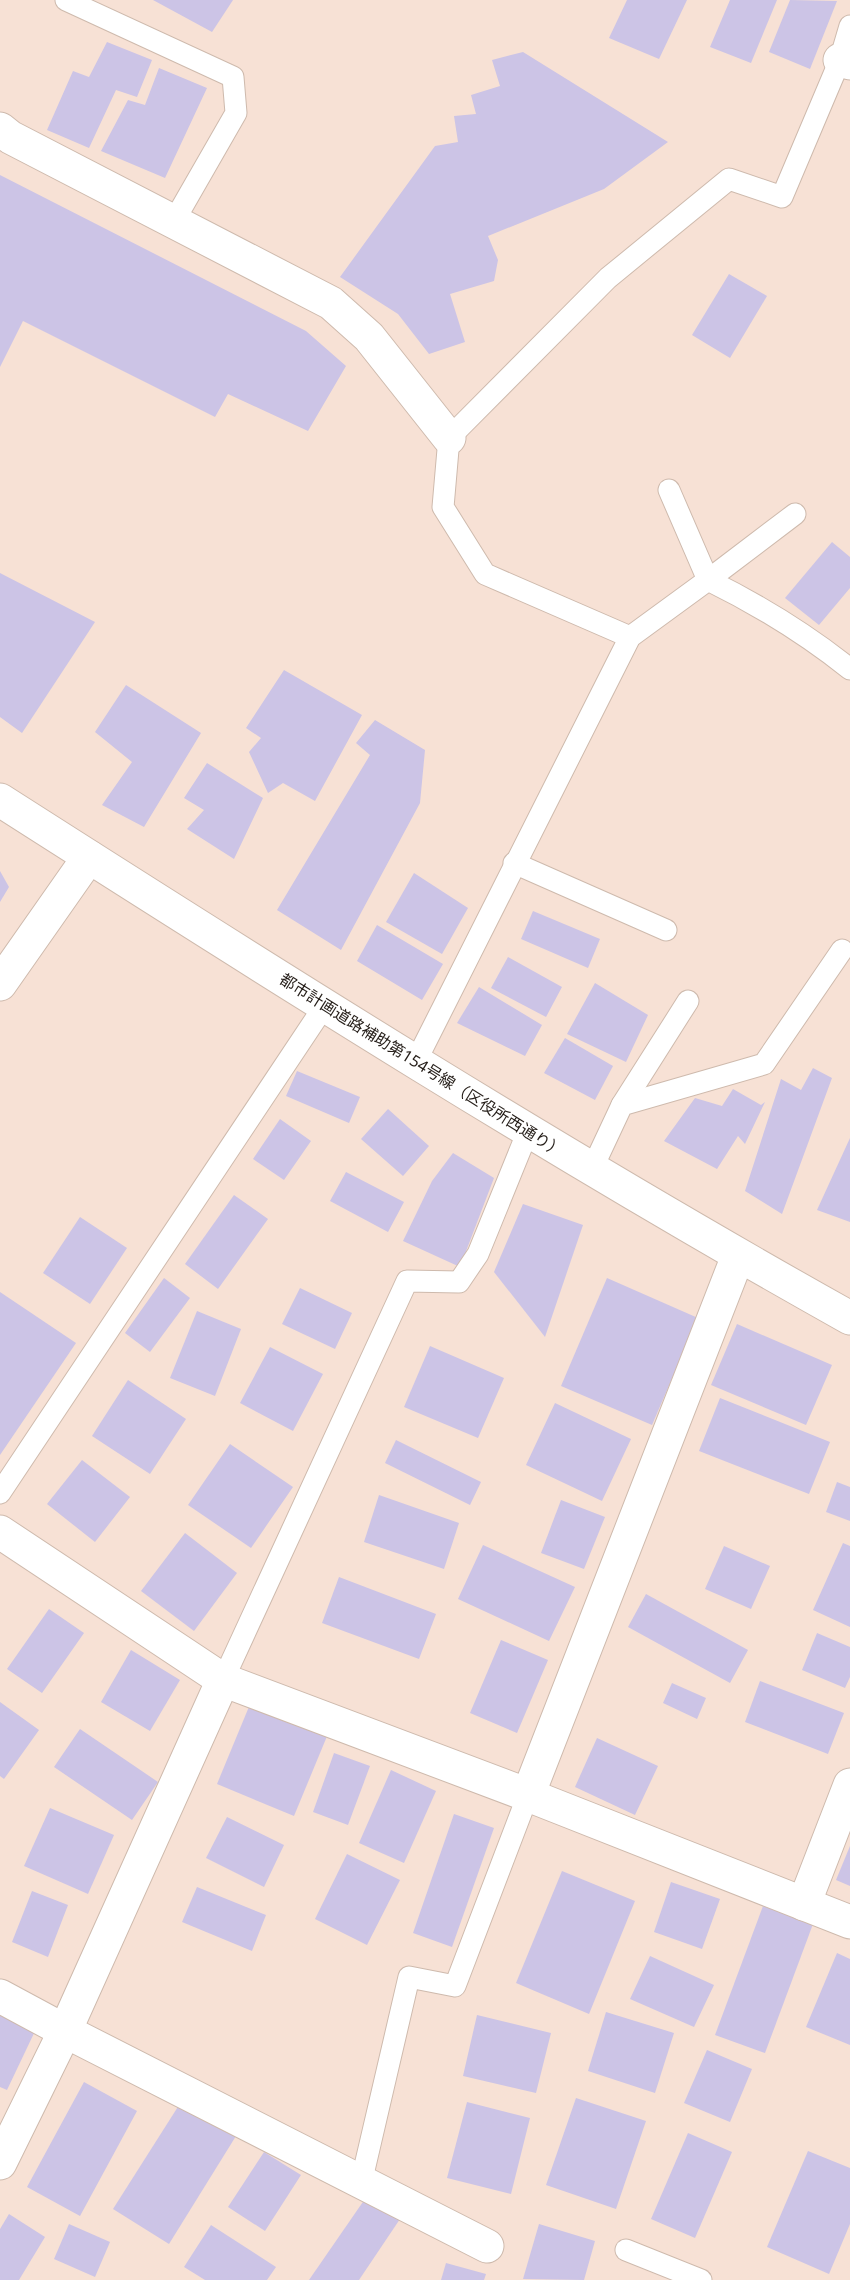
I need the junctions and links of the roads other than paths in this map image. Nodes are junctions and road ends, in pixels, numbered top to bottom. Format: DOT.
graph roads {
  1 [pos="66,0"];
  2 [pos="850,26"];
  3 [pos="845,61"];
  4 [pos="0,129"];
  5 [pos="174,221"];
  6 [pos="449,438"];
  7 [pos="669,490"];
  8 [pos="795,514"];
  9 [pos="708,580"];
  10 [pos="630,637"];
  11 [pos="850,669"];
  12 [pos="0,800"];
  13 [pos="89,857"];
  14 [pos="514,863"];
  15 [pos="666,930"];
  16 [pos="842,950"];
  17 [pos="0,984"];
  18 [pos="688,1001"];
  19 [pos="325,1005"];
  20 [pos="415,1063"];
  21 [pos="622,1105"];
  22 [pos="528,1131"];
  23 [pos="592,1169"];
  24 [pos="738,1256"];
  25 [pos="850,1318"];
  26 [pos="0,1492"];
  27 [pos="0,1532"];
  28 [pos="223,1680"];
  29 [pos="850,1785"];
  30 [pos="528,1795"];
  31 [pos="804,1904"];
  32 [pos="850,1922"];
  33 [pos="0,1996"];
  34 [pos="65,2031"];
  35 [pos="0,2163"];
  36 [pos="361,2182"];
  37 [pos="487,2246"];
  38 [pos="626,2250"];
  39 [pos="701,2280"];
  1 -- 5 [label="lane"];
  2 -- 3 [label="lane"];
  3 -- 6 [label="lane"];
  4 -- 5 [label="street"];
  5 -- 6 [label="street"];
  6 -- 10 [label="lane"];
  7 -- 9 [label="lane"];
  8 -- 9 [label="lane"];
  9 -- 10 [label="lane"];
  9 -- 11 [label="lane"];
  10 -- 14 [label="lane"];
  12 -- 13 [label="street, 都市計画道路補助第154号線（区役所西通り）"];
  13 -- 17 [label="street"];
  13 -- 19 [label="street, 都市計画道路補助第154号線（区役所西通り）"];
  14 -- 15 [label="lane"];
  14 -- 20 [label="lane"];
  16 -- 21 [label="lane"];
  18 -- 21 [label="lane"];
  19 -- 20 [label="street, 都市計画道路補助第154号線（区役所西通り）"];
  19 -- 26 [label="lane"];
  20 -- 22 [label="street, 都市計画道路補助第154号線（区役所西通り）"];
  21 -- 23 [label="lane"];
  22 -- 23 [label="street, 都市計画道路補助第154号線（区役所西通り）"];
  22 -- 28 [label="lane"];
  23 -- 24 [label="street, 都市計画道路補助第154号線（区役所西通り）"];
  24 -- 25 [label="street, 都市計画道路補助第154号線（区役所西通り）"];
  24 -- 30 [label="street"];
  27 -- 28 [label="street"];
  28 -- 30 [label="street"];
  28 -- 34 [label="street"];
  29 -- 31 [label="street"];
  30 -- 31 [label="street"];
  30 -- 36 [label="lane"];
  31 -- 32 [label="street"];
  33 -- 34 [label="street"];
  34 -- 35 [label="street"];
  34 -- 36 [label="street"];
  36 -- 37 [label="street"];
  38 -- 39 [label="lane"];
}
